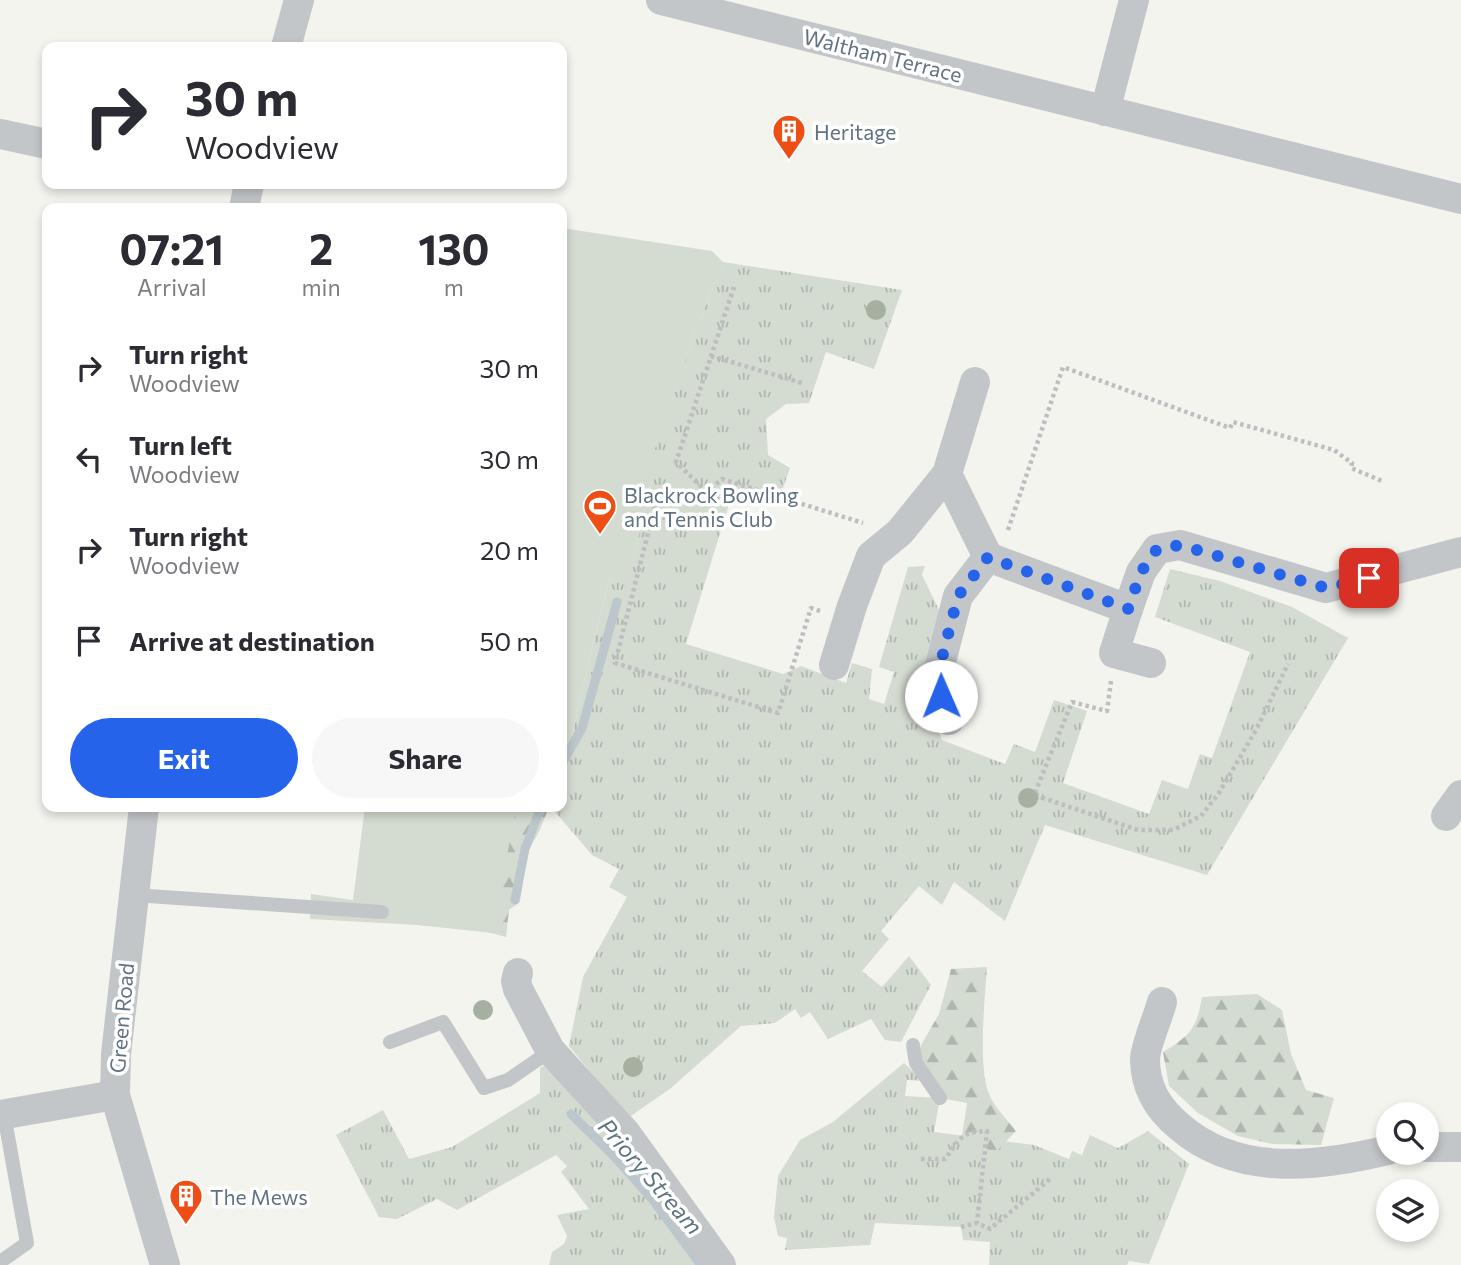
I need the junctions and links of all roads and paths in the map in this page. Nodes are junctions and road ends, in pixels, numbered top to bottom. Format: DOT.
graph roads {
  1 [pos="299,0"];
  2 [pos="661,0"];
  3 [pos="1134,0"];
  4 [pos="287,42"];
  5 [pos="1105,111"];
  6 [pos="0,134"];
  7 [pos="42,143"];
  8 [pos="1461,199"];
  9 [pos="735,284"];
  10 [pos="711,356"];
  11 [pos="975,382"];
  12 [pos="802,383"];
  13 [pos="947,474"];
  14 [pos="1382,481"];
  15 [pos="707,492"];
  16 [pos="889,541"];
  17 [pos="1461,552"];
  18 [pos="993,559"];
  19 [pos="1128,609"];
  20 [pos="848,620"];
  21 [pos="1114,653"];
  22 [pos="1151,663"];
  23 [pos="1288,664"];
  24 [pos="834,665"];
  25 [pos="949,720"];
  26 [pos="143,812"];
  27 [pos="134,895"];
  28 [pos="382,912"];
  29 [pos="515,977"];
  30 [pos="1162,1002"];
  31 [pos="390,1042"];
  32 [pos="913,1045"];
  33 [pos="545,1054"];
  34 [pos="115,1095"];
  35 [pos="940,1098"];
  36 [pos="2,1115"];
  37 [pos="1439,1147"];
  38 [pos="1461,1147"];
  39 [pos="1376,1152"];
  40 [pos="921,1159"];
  41 [pos="1050,1179"];
  42 [pos="977,1223"];
  43 [pos="961,1227"];
  44 [pos="0,1262"];
  45 [pos="165,1265"];
  46 [pos="721,1265"];
  1 -- 4 [label="street"];
  2 -- 5 [label="street, Waltham Terrace"];
  3 -- 5 [label="street"];
  5 -- 8 [label="street, Waltham Terrace"];
  6 -- 7 [label="street"];
  9 -- 10 [label="path"];
  10 -- 12 [label="path"];
  10 -- 15 [label="path"];
  11 -- 13 [label="street"];
  13 -- 16 [label="street"];
  13 -- 18 [label="street"];
  14 -- 18 [label="path"];
  15 -- 16 [label="path"];
  15 -- 20 [label="path"];
  16 -- 20 [label="street"];
  17 -- 19 [label="street"];
  18 -- 19 [label="street"];
  18 -- 25 [label="street"];
  19 -- 21 [label="street"];
  20 -- 24 [label="street"];
  21 -- 22 [label="street"];
  21 -- 23 [label="path"];
  26 -- 27 [label="street, Green Road"];
  27 -- 28 [label="lane"];
  27 -- 34 [label="street, Green Road"];
  29 -- 33 [label="street"];
  30 -- 39 [label="street"];
  31 -- 33 [label="lane"];
  32 -- 35 [label="lane"];
  33 -- 46 [label="street"];
  34 -- 36 [label="street"];
  34 -- 45 [label="street, Green Road"];
  36 -- 44 [label="lane"];
  37 -- 38 [label="street"];
  40 -- 42 [label="path"];
  41 -- 42 [label="path"];
  42 -- 43 [label="path"];
}
